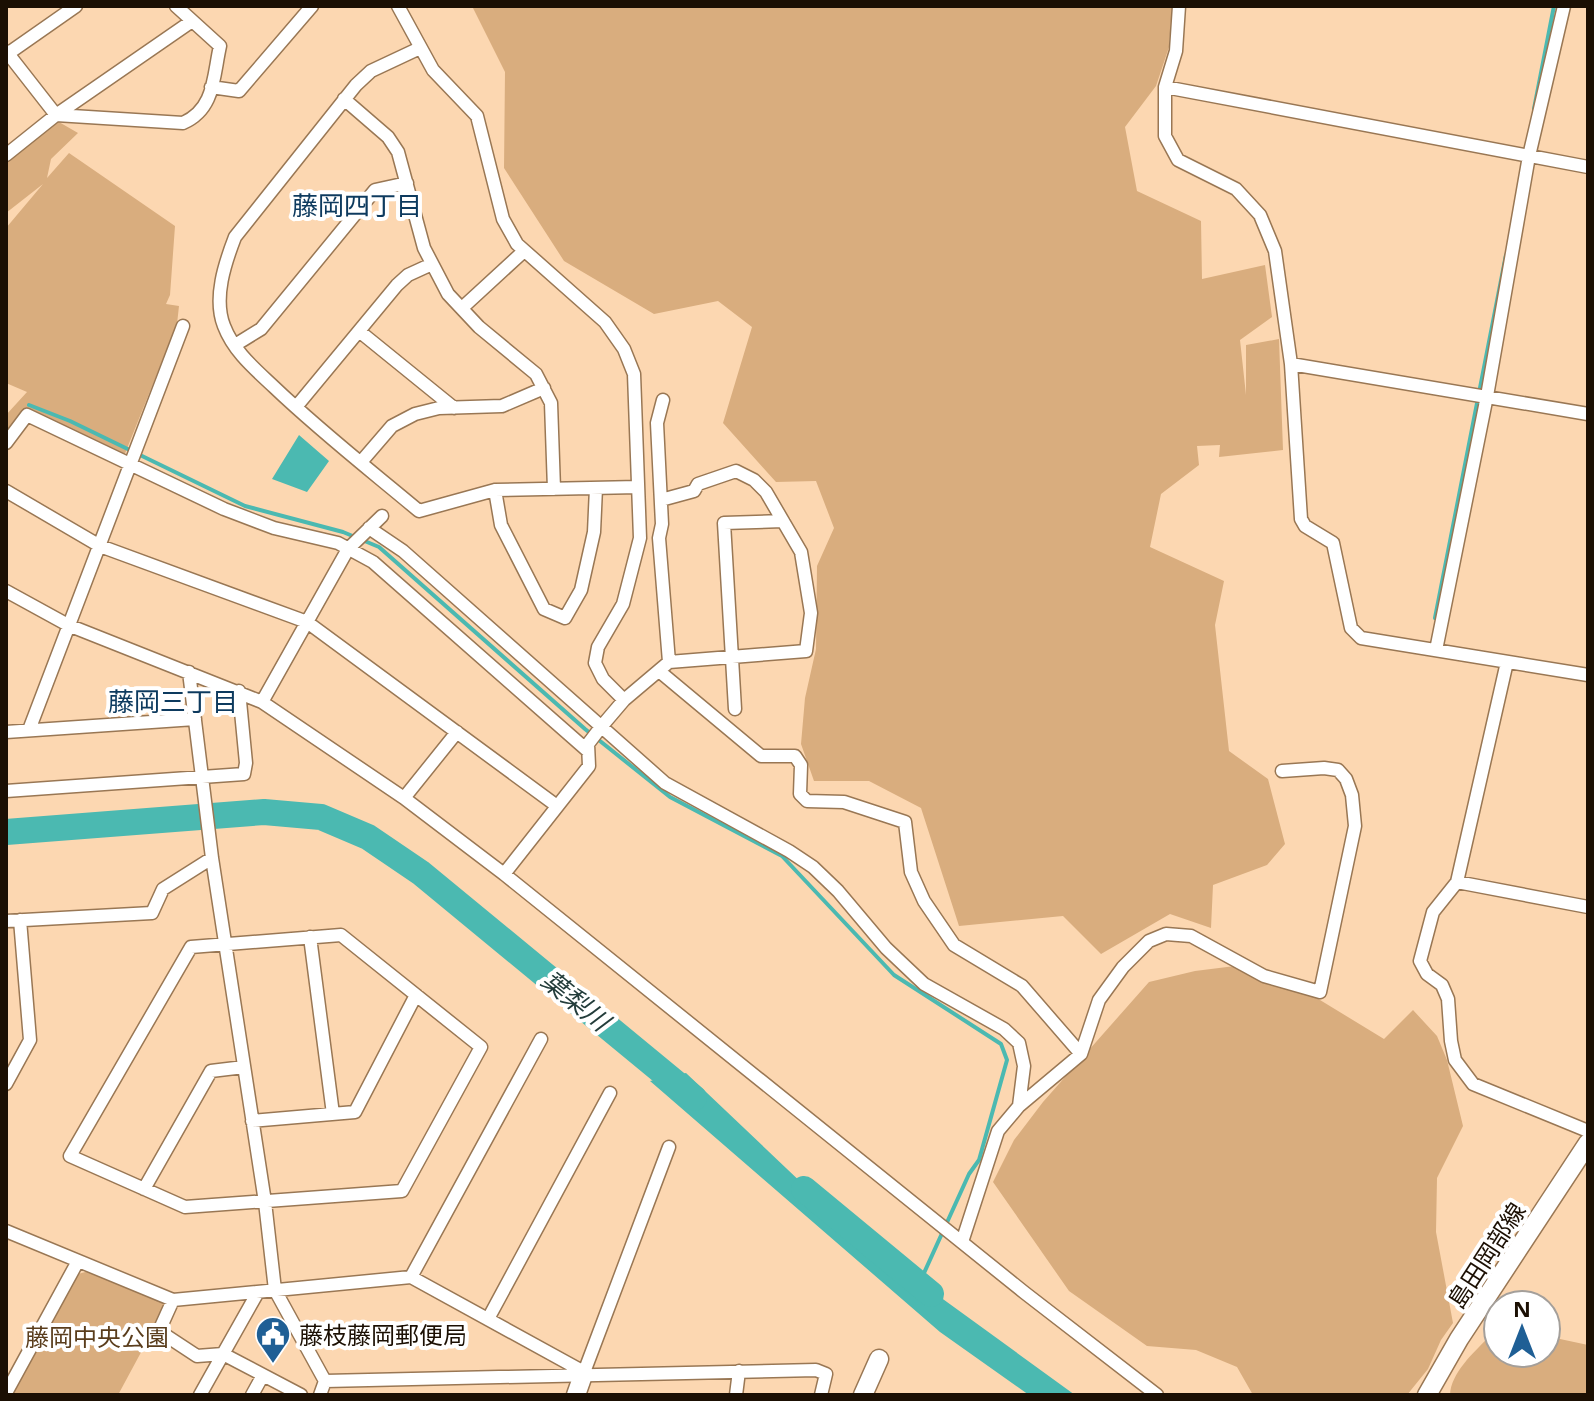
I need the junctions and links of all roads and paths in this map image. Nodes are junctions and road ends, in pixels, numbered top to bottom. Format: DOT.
graph roads {
  1 [pos="76,6"];
  2 [pos="176,6"];
  3 [pos="312,6"];
  4 [pos="398,6"];
  5 [pos="1179,6"];
  6 [pos="1564,6"];
  7 [pos="192,21"];
  8 [pos="420,48"];
  9 [pos="7,53"];
  10 [pos="211,87"];
  11 [pos="1165,87"];
  12 [pos="344,99"];
  13 [pos="56,115"];
  14 [pos="6,155"];
  15 [pos="1529,156"];
  16 [pos="1588,167"];
  17 [pos="407,183"];
  18 [pos="524,251"];
  19 [pos="432,264"];
  20 [pos="462,308"];
  21 [pos="183,326"];
  22 [pos="359,331"];
  23 [pos="235,345"];
  24 [pos="1291,364"];
  25 [pos="544,388"];
  26 [pos="1487,396"];
  27 [pos="663,400"];
  28 [pos="296,407"];
  29 [pos="454,408"];
  30 [pos="1588,414"];
  31 [pos="6,443"];
  32 [pos="361,462"];
  33 [pos="129,464"];
  34 [pos="638,487"];
  35 [pos="596,488"];
  36 [pos="554,489"];
  37 [pos="495,490"];
  38 [pos="6,491"];
  39 [pos="661,500"];
  40 [pos="382,516"];
  41 [pos="783,521"];
  42 [pos="369,528"];
  43 [pos="100,546"];
  44 [pos="348,549"];
  45 [pos="6,591"];
  46 [pos="307,622"];
  47 [pos="68,625"];
  48 [pos="1436,650"];
  49 [pos="733,657"];
  50 [pos="1507,662"];
  51 [pos="664,666"];
  52 [pos="189,672"];
  53 [pos="1588,675"];
  54 [pos="239,691"];
  55 [pos="624,700"];
  56 [pos="262,702"];
  57 [pos="735,709"];
  58 [pos="195,719"];
  59 [pos="601,727"];
  60 [pos="29,730"];
  61 [pos="6,732"];
  62 [pos="457,732"];
  63 [pos="588,751"];
  64 [pos="1282,771"];
  65 [pos="202,776"];
  66 [pos="6,791"];
  67 [pos="404,798"];
  68 [pos="557,806"];
  69 [pos="212,858"];
  70 [pos="504,874"];
  71 [pos="1457,882"];
  72 [pos="1588,907"];
  73 [pos="13,921"];
  74 [pos="310,937"];
  75 [pos="226,942"];
  76 [pos="416,995"];
  77 [pos="541,1039"];
  78 [pos="1081,1054"];
  79 [pos="244,1067"];
  80 [pos="6,1084"];
  81 [pos="610,1093"];
  82 [pos="1019,1106"];
  83 [pos="333,1114"];
  84 [pos="252,1121"];
  85 [pos="1588,1131"];
  86 [pos="1588,1143"];
  87 [pos="669,1147"];
  88 [pos="144,1189"];
  89 [pos="265,1202"];
  90 [pos="6,1231"];
  91 [pos="962,1242"];
  92 [pos="78,1261"];
  93 [pos="411,1277"];
  94 [pos="275,1290"];
  95 [pos="258,1292"];
  96 [pos="173,1300"];
  97 [pos="488,1319"];
  98 [pos="223,1354"];
  99 [pos="879,1359"];
  100 [pos="739,1371"];
  101 [pos="583,1373"];
  102 [pos="263,1375"];
  103 [pos="325,1381"];
  104 [pos="6,1393"];
  105 [pos="200,1395"];
  106 [pos="252,1395"];
  107 [pos="301,1395"];
  108 [pos="320,1395"];
  109 [pos="576,1395"];
  110 [pos="736,1395"];
  111 [pos="821,1395"];
  112 [pos="863,1395"];
  113 [pos="1157,1395"];
  114 [pos="1427,1395"];
  1 -- 9 [label="street"];
  2 -- 7 [label="street"];
  3 -- 10 [label="street"];
  4 -- 8 [label="street"];
  5 -- 11 [label="street"];
  6 -- 15 [label="street"];
  7 -- 10 [label="street"];
  7 -- 13 [label="street"];
  8 -- 12 [label="street"];
  8 -- 18 [label="street"];
  9 -- 13 [label="street"];
  10 -- 13 [label="street"];
  11 -- 15 [label="street"];
  11 -- 24 [label="street"];
  12 -- 17 [label="street"];
  12 -- 23 [label="street"];
  13 -- 14 [label="street"];
  15 -- 16 [label="street"];
  15 -- 26 [label="street"];
  17 -- 19 [label="street"];
  17 -- 23 [label="street"];
  18 -- 20 [label="street"];
  18 -- 34 [label="street"];
  19 -- 20 [label="street"];
  19 -- 22 [label="street"];
  20 -- 25 [label="street"];
  21 -- 33 [label="street"];
  22 -- 28 [label="street"];
  22 -- 29 [label="street"];
  23 -- 28 [label="street"];
  24 -- 26 [label="street"];
  24 -- 48 [label="street"];
  25 -- 29 [label="street"];
  25 -- 36 [label="street"];
  26 -- 30 [label="street"];
  26 -- 48 [label="street"];
  27 -- 39 [label="street"];
  28 -- 32 [label="street"];
  29 -- 32 [label="street"];
  31 -- 33 [label="street"];
  32 -- 37 [label="street"];
  33 -- 43 [label="street"];
  33 -- 44 [label="street"];
  34 -- 35 [label="street"];
  34 -- 55 [label="street"];
  35 -- 36 [label="street"];
  35 -- 37 [label="street"];
  36 -- 37 [label="street"];
  38 -- 43 [label="street"];
  39 -- 41 [label="street"];
  39 -- 51 [label="street"];
  40 -- 42 [label="street"];
  41 -- 49 [label="street"];
  41 -- 49 [label="street"];
  42 -- 44 [label="street"];
  42 -- 59 [label="street"];
  43 -- 46 [label="street"];
  43 -- 47 [label="street"];
  44 -- 46 [label="street"];
  44 -- 63 [label="street"];
  45 -- 47 [label="street"];
  46 -- 56 [label="street"];
  46 -- 62 [label="street"];
  47 -- 52 [label="street"];
  47 -- 60 [label="street"];
  48 -- 50 [label="street"];
  49 -- 51 [label="street"];
  49 -- 57 [label="street"];
  50 -- 53 [label="street"];
  50 -- 71 [label="street"];
  51 -- 55 [label="street"];
  51 -- 78 [label="street"];
  52 -- 54 [label="street"];
  52 -- 58 [label="street"];
  54 -- 56 [label="street"];
  54 -- 65 [label="street"];
  55 -- 59 [label="street"];
  56 -- 67 [label="street"];
  58 -- 60 [label="street"];
  58 -- 65 [label="street"];
  59 -- 63 [label="street"];
  59 -- 82 [label="street"];
  60 -- 61 [label="street"];
  62 -- 67 [label="street"];
  62 -- 68 [label="street"];
  63 -- 68 [label="street"];
  64 -- 78 [label="street"];
  65 -- 66 [label="street"];
  65 -- 69 [label="street"];
  67 -- 70 [label="street"];
  68 -- 70 [label="street"];
  69 -- 73 [label="street"];
  69 -- 75 [label="street"];
  70 -- 91 [label="street"];
  71 -- 72 [label="street"];
  71 -- 85 [label="street"];
  73 -- 80 [label="street"];
  74 -- 75 [label="street"];
  74 -- 76 [label="street"];
  74 -- 83 [label="street"];
  75 -- 79 [label="street"];
  75 -- 88 [label="street"];
  76 -- 83 [label="street"];
  76 -- 89 [label="street"];
  77 -- 93 [label="street"];
  78 -- 82 [label="street"];
  79 -- 84 [label="street"];
  79 -- 88 [label="street"];
  81 -- 97 [label="street"];
  82 -- 91 [label="street"];
  83 -- 84 [label="street"];
  84 -- 89 [label="street"];
  86 -- 114 [label="main road, 島田岡部線"];
  87 -- 101 [label="street"];
  88 -- 89 [label="street"];
  89 -- 94 [label="street"];
  90 -- 92 [label="street"];
  91 -- 113 [label="street"];
  92 -- 96 [label="street"];
  92 -- 104 [label="street"];
  93 -- 94 [label="street"];
  93 -- 97 [label="street"];
  94 -- 95 [label="street"];
  94 -- 103 [label="street"];
  95 -- 96 [label="street"];
  95 -- 98 [label="street"];
  96 -- 98 [label="street"];
  97 -- 101 [label="street"];
  98 -- 102 [label="street"];
  98 -- 105 [label="street"];
  99 -- 112 [label="main road"];
  100 -- 101 [label="street"];
  100 -- 110 [label="street"];
  100 -- 111 [label="street"];
  101 -- 103 [label="street"];
  101 -- 109 [label="main road"];
  102 -- 106 [label="street"];
  102 -- 107 [label="street"];
  103 -- 108 [label="street"];
}
